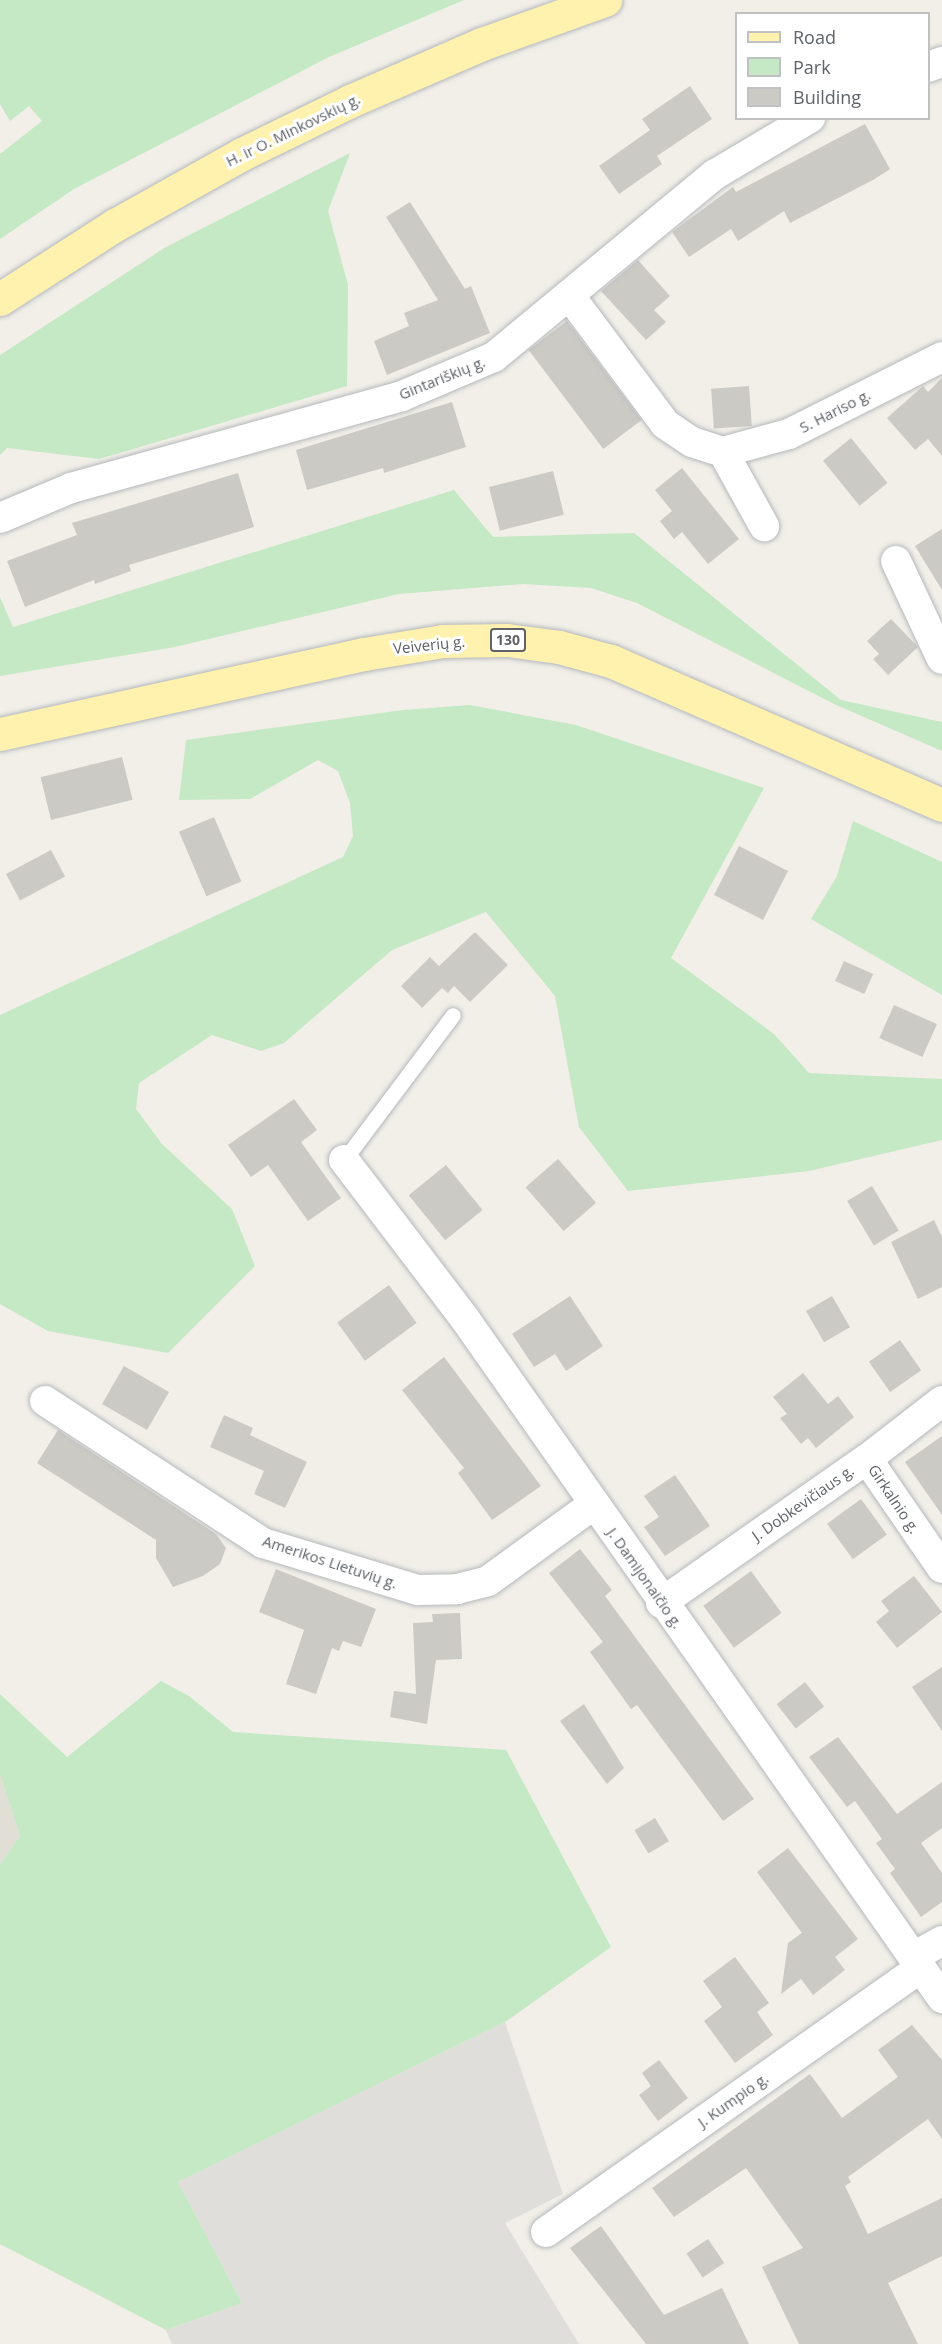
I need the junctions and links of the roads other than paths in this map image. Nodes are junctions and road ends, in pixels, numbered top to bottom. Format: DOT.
graph roads {
  1 [pos="605,0"];
  2 [pos="807,120"];
  3 [pos="569,295"];
  4 [pos="0,299"];
  5 [pos="942,357"];
  6 [pos="723,452"];
  7 [pos="0,518"];
  8 [pos="764,526"];
  9 [pos="896,561"];
  10 [pos="941,657"];
  11 [pos="0,734"];
  12 [pos="942,805"];
  13 [pos="453,1015"];
  14 [pos="344,1160"];
  15 [pos="45,1401"];
  16 [pos="942,1401"];
  17 [pos="867,1459"];
  18 [pos="594,1504"];
  19 [pos="942,1568"];
  20 [pos="661,1603"];
  21 [pos="942,1941"];
  22 [pos="916,1962"];
  23 [pos="942,1998"];
  24 [pos="546,2232"];
  1 -- 4 [label="main road, H. ir O. Minkovskių g."];
  2 -- 3 [label="street"];
  3 -- 6 [label="street"];
  3 -- 7 [label="street, Gintariškių g."];
  5 -- 6 [label="street, S. Hariso g."];
  6 -- 8 [label="street"];
  9 -- 10 [label="street"];
  11 -- 12 [label="main road, Veiverių g. / 130"];
  13 -- 14 [label="lane"];
  14 -- 18 [label="street, J. Damijonaičio g."];
  15 -- 18 [label="street, Amerikos Lietuvių g."];
  16 -- 17 [label="street, J. Dobkevičiaus g."];
  17 -- 19 [label="street, Girkalnio g."];
  17 -- 20 [label="street, J. Dobkevičiaus g."];
  18 -- 20 [label="street, J. Damijonaičio g."];
  20 -- 22 [label="street, J. Damijonaičio g."];
  21 -- 22 [label="street, J. Kumpio g."];
  22 -- 23 [label="street, J. Damijonaičio g."];
  22 -- 24 [label="street, J. Kumpio g."];
}
